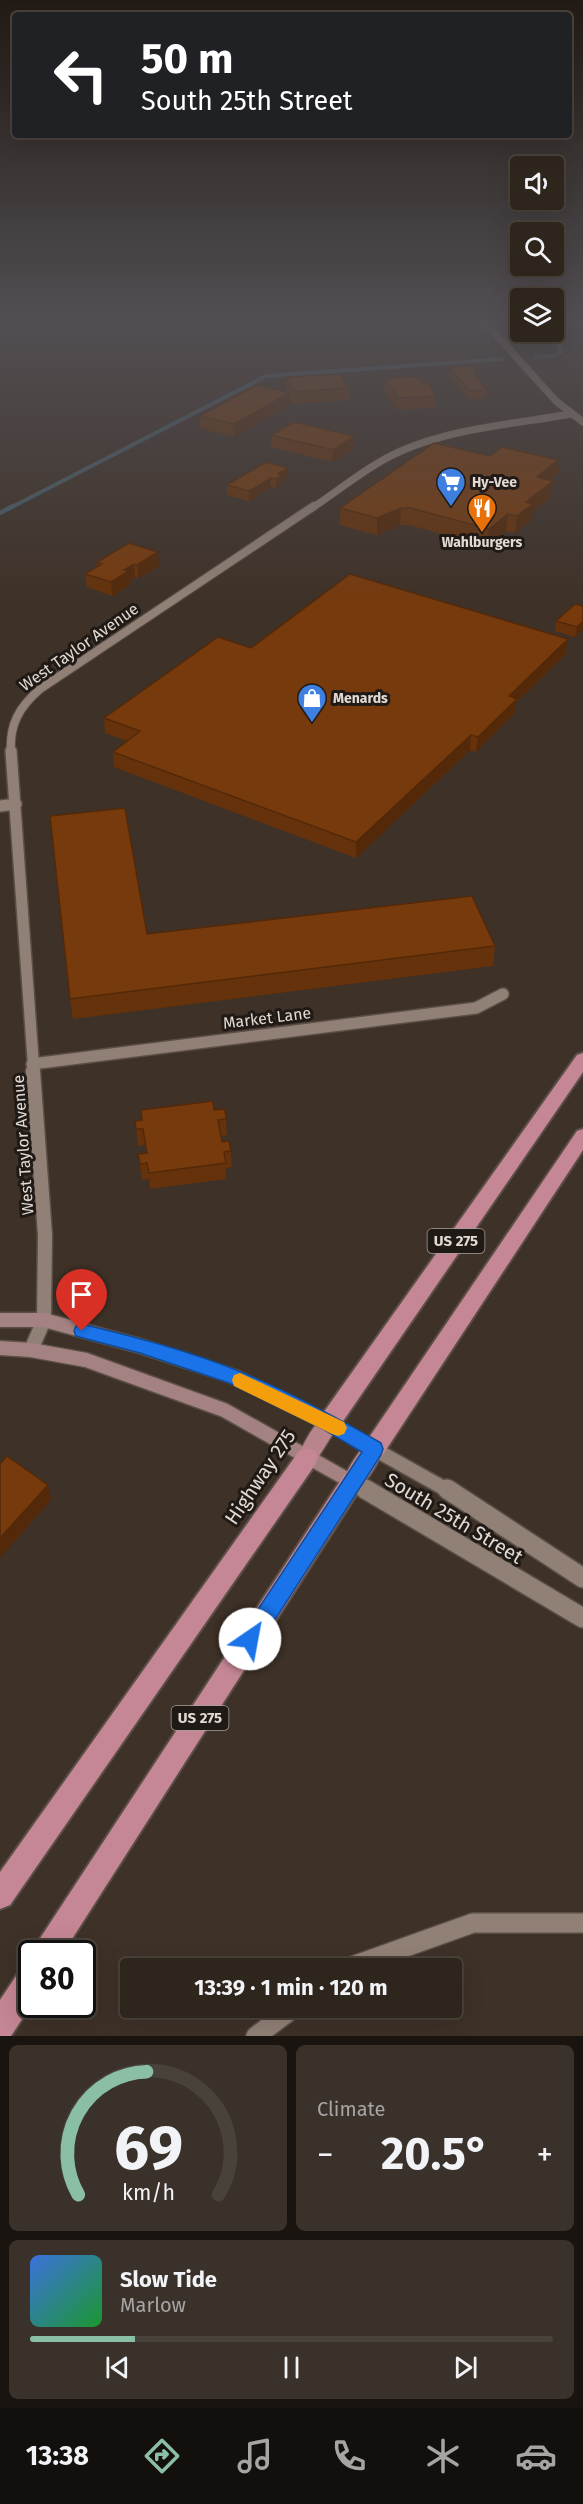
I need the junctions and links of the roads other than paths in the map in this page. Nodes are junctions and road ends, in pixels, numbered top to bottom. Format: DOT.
graph roads {
  1 [pos="565,415"];
  2 [pos="16,804"];
  3 [pos="0,806"];
  4 [pos="503,994"];
  5 [pos="583,1059"];
  6 [pos="32,1064"];
  7 [pos="583,1136"];
  8 [pos="0,1320"];
  9 [pos="44,1320"];
  10 [pos="0,1348"];
  11 [pos="32,1350"];
  12 [pos="329,1423"];
  13 [pos="374,1449"];
  14 [pos="307,1458"];
  15 [pos="352,1482"];
  16 [pos="583,1578"];
  17 [pos="583,1618"];
  18 [pos="0,1895"];
  19 [pos="583,1923"];
  20 [pos="55,1940"];
  21 [pos="375,1958"];
  22 [pos="18,1998"];
  23 [pos="280,2018"];
  24 [pos="0,2026"];
  25 [pos="256,2036"];
  1 -- 2 [label="street, West Taylor Avenue"];
  2 -- 3 [label="street"];
  2 -- 6 [label="street, West Taylor Avenue"];
  4 -- 6 [label="street, Market Lane"];
  5 -- 12 [label="highway, Highway 275 / US 275"];
  6 -- 9 [label="street, West Taylor Avenue"];
  7 -- 13 [label="highway, US 275"];
  8 -- 9 [label="main road, South 25th Street"];
  9 -- 11 [label="street, West Taylor Avenue"];
  9 -- 12 [label="main road, South 25th Street"];
  10 -- 11 [label="main road, South 25th Street"];
  11 -- 14 [label="main road, South 25th Street"];
  12 -- 13 [label="main road, South 25th Street"];
  12 -- 14 [label="main road, Highway 275 / US 275"];
  13 -- 15 [label="main road, US 275"];
  13 -- 16 [label="street, South 25th Street"];
  14 -- 15 [label="main road, South 25th Street"];
  14 -- 18 [label="highway, Highway 275 / US 275"];
  15 -- 17 [label="street, South 25th Street"];
  15 -- 20 [label="highway, US 275"];
  19 -- 21 [label="street"];
  22 -- 24 [label="highway"];
  23 -- 25 [label="street"];
}
